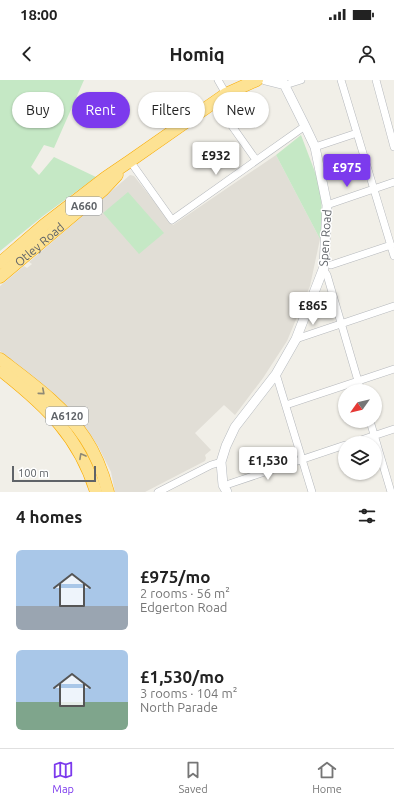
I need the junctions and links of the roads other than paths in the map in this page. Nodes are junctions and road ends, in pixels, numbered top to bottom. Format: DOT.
graph roads {
  1 [pos="218,80"];
  2 [pos="242,80"];
  3 [pos="257,80"];
  4 [pos="265,80"];
  5 [pos="301,80"];
  6 [pos="341,80"];
  7 [pos="376,80"];
  8 [pos="283,83"];
  9 [pos="228,92"];
  10 [pos="213,103"];
  11 [pos="305,126"];
  12 [pos="233,128"];
  13 [pos="357,133"];
  14 [pos="392,134"];
  15 [pos="394,147"];
  16 [pos="315,148"];
  17 [pos="256,160"];
  18 [pos="130,161"];
  19 [pos="394,182"];
  20 [pos="374,188"];
  21 [pos="327,205"];
  22 [pos="391,245"];
  23 [pos="394,256"];
  24 [pos="0,263"];
  25 [pos="327,267"];
  26 [pos="0,277"];
  27 [pos="394,306"];
  28 [pos="341,324"];
  29 [pos="296,339"];
  30 [pos="0,359"];
  31 [pos="0,369"];
  32 [pos="394,369"];
  33 [pos="276,374"];
  34 [pos="358,381"];
  35 [pos="359,384"];
  36 [pos="286,404"];
  37 [pos="372,428"];
  38 [pos="394,429"];
  39 [pos="374,436"];
  40 [pos="338,447"];
  41 [pos="302,460"];
  42 [pos="221,462"];
  43 [pos="382,462"];
  44 [pos="228,488"];
  45 [pos="163,491"];
  46 [pos="96,492"];
  47 [pos="108,492"];
  48 [pos="312,492"];
  49 [pos="391,492"];
  1 -- 9 [label="street"];
  2 -- 9 [label="highway, Otley Road / A660"];
  3 -- 9 [label="highway, Otley Road / A660"];
  4 -- 8 [label="street"];
  5 -- 8 [label="street"];
  6 -- 13 [label="street"];
  7 -- 14 [label="street"];
  8 -- 11 [label="street, Spen Road"];
  10 -- 18 [label="highway, Otley Road / A660"];
  11 -- 16 [label="street, Spen Road"];
  11 -- 17 [label="street"];
  12 -- 17 [label="street"];
  13 -- 16 [label="street"];
  13 -- 20 [label="street"];
  14 -- 15 [label="street"];
  16 -- 21 [label="street, Spen Road"];
  17 -- 18 [label="street"];
  18 -- 24 [label="highway, Otley Road / A660"];
  18 -- 26 [label="highway, Otley Road / A660"];
  19 -- 20 [label="street"];
  20 -- 21 [label="street"];
  20 -- 22 [label="street"];
  21 -- 25 [label="street, Spen Road"];
  22 -- 23 [label="street"];
  22 -- 25 [label="street"];
  25 -- 28 [label="street"];
  25 -- 29 [label="street, Spen Road"];
  27 -- 28 [label="street"];
  28 -- 29 [label="street"];
  28 -- 34 [label="street"];
  29 -- 33 [label="street, Spen Road"];
  30 -- 47 [label="highway, A6120, one-way"];
  46 -- 31 [label="highway, A6120, one-way"];
  32 -- 34 [label="street"];
  33 -- 36 [label="street"];
  33 -- 42 [label="street, Spen Road"];
  34 -- 35 [label="street"];
  34 -- 36 [label="street"];
  36 -- 41 [label="street"];
  37 -- 39 [label="street"];
  38 -- 39 [label="street"];
  40 -- 41 [label="street"];
  41 -- 44 [label="street"];
  41 -- 48 [label="street"];
  42 -- 44 [label="street, Spen Road"];
  42 -- 45 [label="street"];
  43 -- 49 [label="street"];
}
